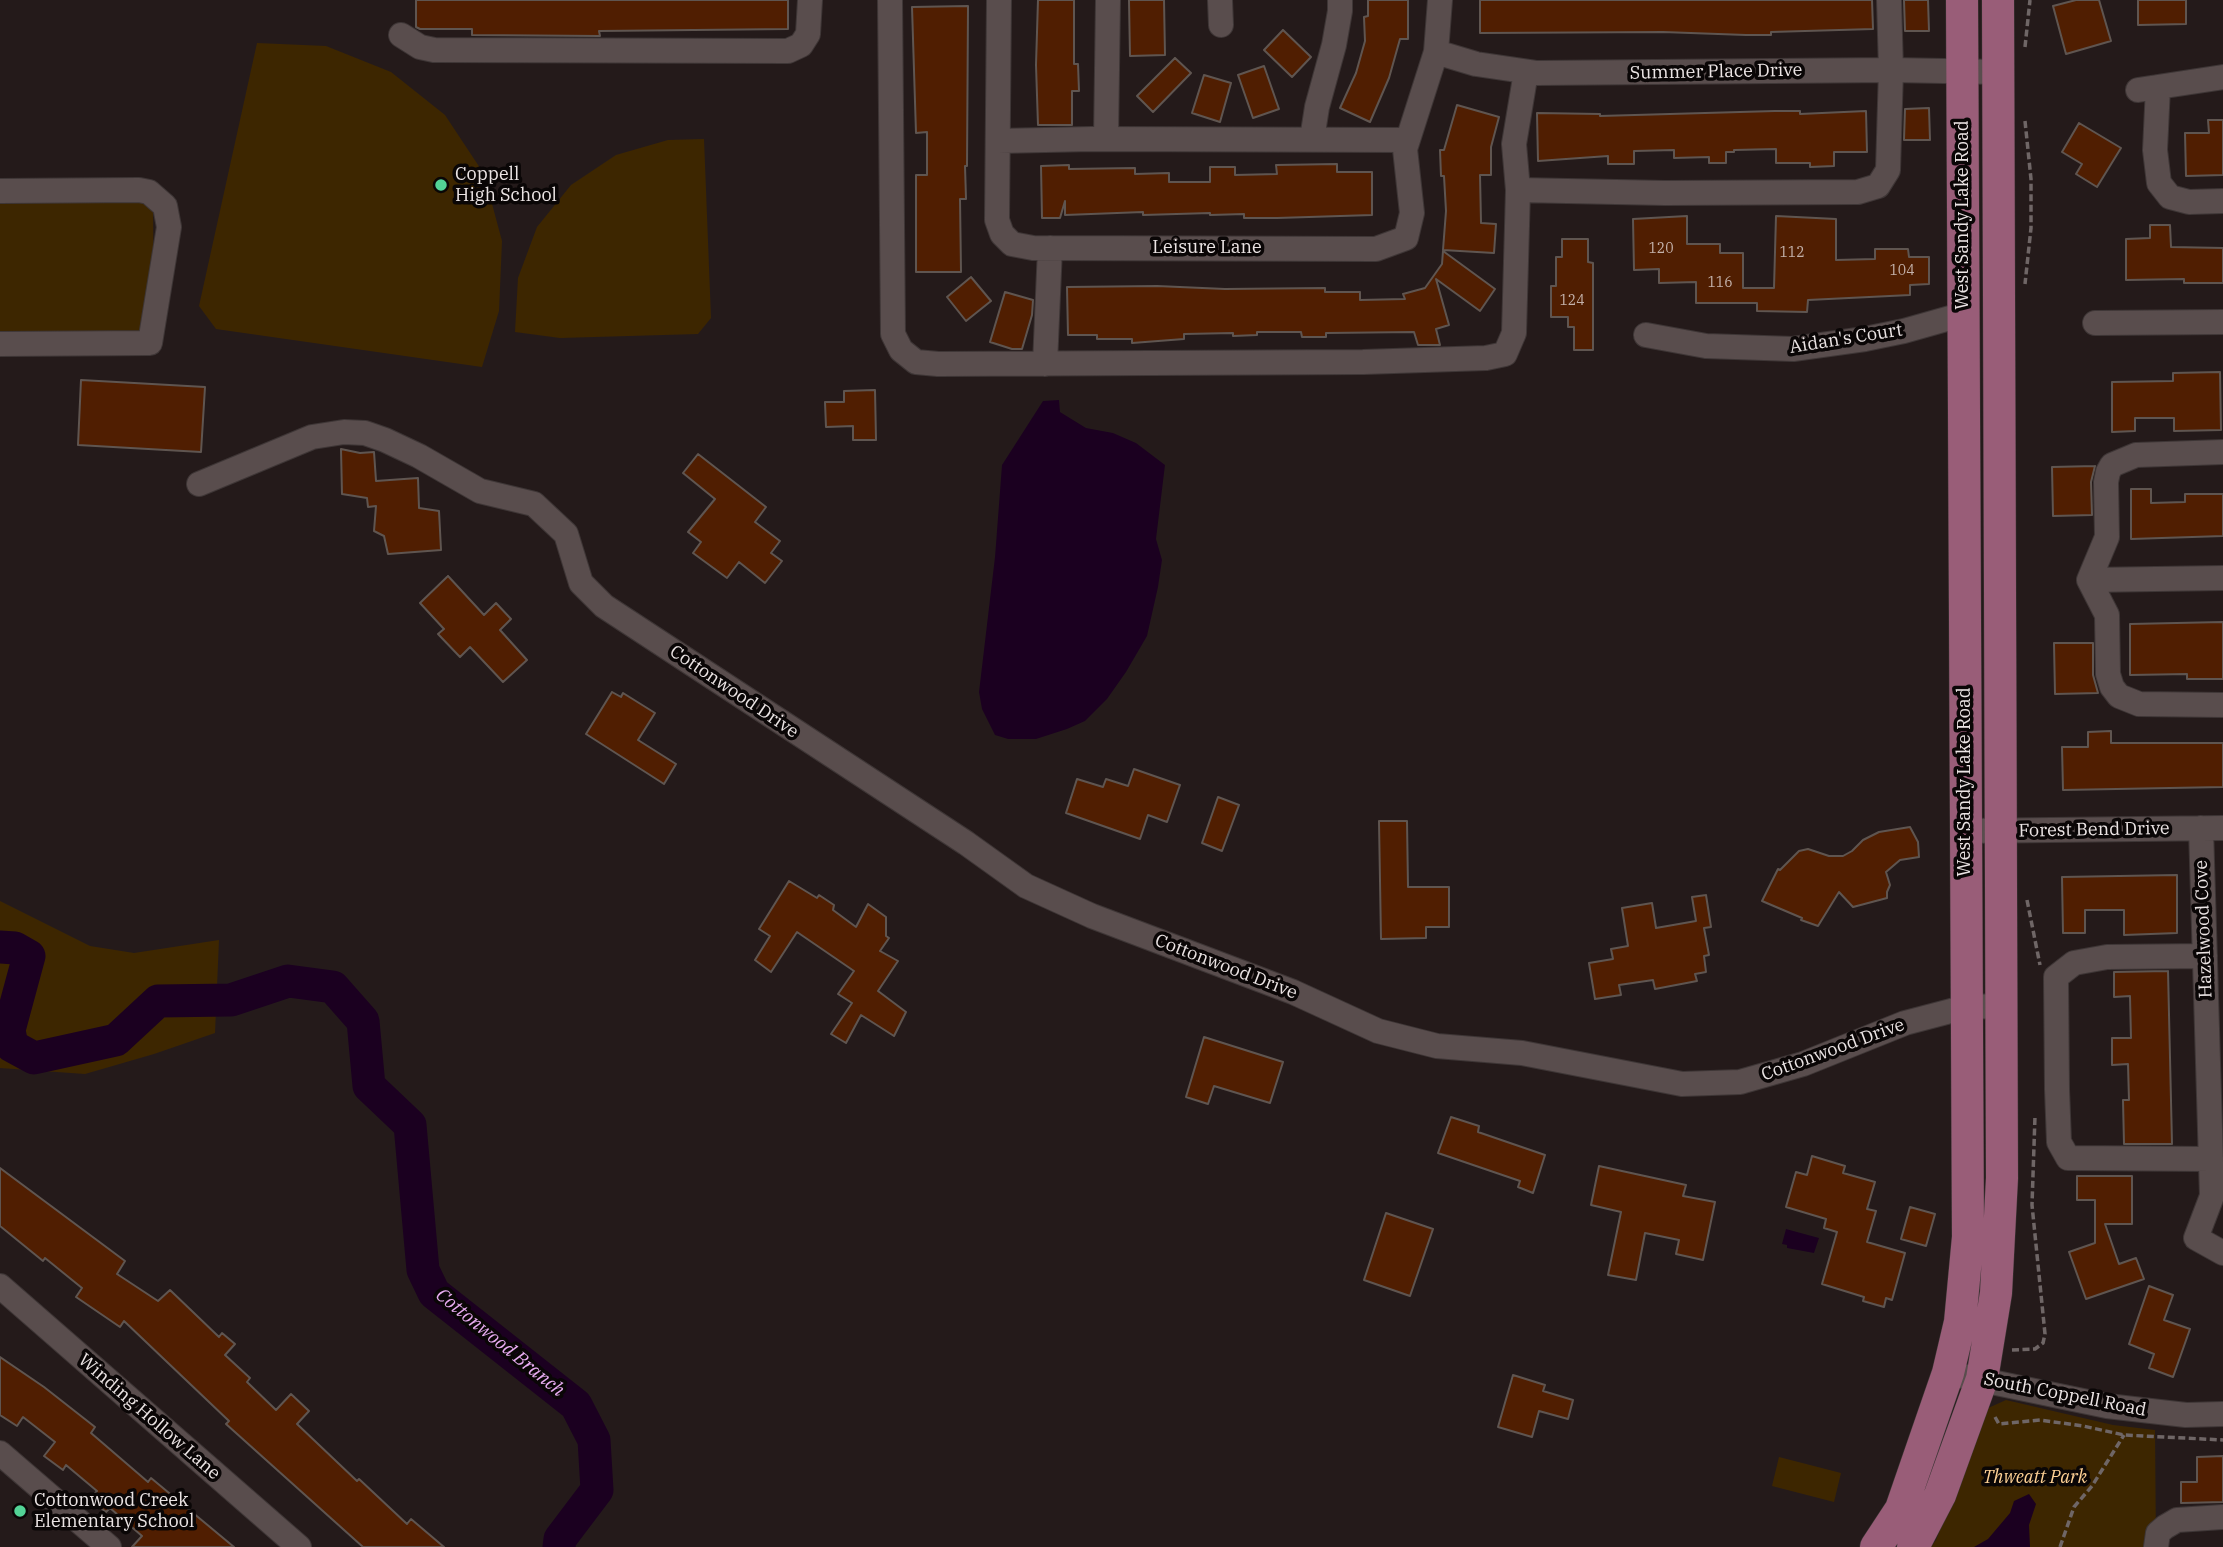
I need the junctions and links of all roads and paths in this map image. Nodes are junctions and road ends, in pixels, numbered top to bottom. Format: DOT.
graph roads {
  1 [pos="810,0"];
  2 [pos="890,0"];
  3 [pos="999,0"];
  4 [pos="1108,0"];
  5 [pos="1220,0"];
  6 [pos="1340,0"];
  7 [pos="1440,0"];
  8 [pos="1889,0"];
  9 [pos="1962,0"];
  10 [pos="1998,0"];
  11 [pos="2030,0"];
  12 [pos="1221,25"];
  13 [pos="401,35"];
  14 [pos="2024,49"];
  15 [pos="1436,52"];
  16 [pos="1891,70"];
  17 [pos="1527,72"];
  18 [pos="1963,72"];
  19 [pos="1997,72"];
  20 [pos="2223,77"];
  21 [pos="2024,115"];
  22 [pos="1105,139"];
  23 [pos="1312,139"];
  24 [pos="1408,140"];
  25 [pos="998,141"];
  26 [pos="1518,190"];
  27 [pos="0,191"];
  28 [pos="2223,201"];
  29 [pos="1050,248"];
  30 [pos="2025,288"];
  31 [pos="1962,317"];
  32 [pos="2223,321"];
  33 [pos="2095,323"];
  34 [pos="1646,335"];
  35 [pos="0,344"];
  36 [pos="1045,364"];
  37 [pos="2223,452"];
  38 [pos="199,484"];
  39 [pos="2223,578"];
  40 [pos="2089,580"];
  41 [pos="2223,705"];
  42 [pos="2212,828"];
  43 [pos="1965,831"];
  44 [pos="2000,831"];
  45 [pos="2026,894"];
  46 [pos="2205,956"];
  47 [pos="2039,974"];
  48 [pos="2002,1006"];
  49 [pos="1966,1007"];
  50 [pos="2035,1108"];
  51 [pos="2211,1159"];
  52 [pos="2223,1253"];
  53 [pos="0,1286"];
  54 [pos="2012,1350"];
  55 [pos="1948,1373"];
  56 [pos="1982,1379"];
  57 [pos="1997,1409"];
  58 [pos="2223,1414"];
  59 [pos="2124,1435"];
  60 [pos="2223,1440"];
  61 [pos="0,1453"];
  62 [pos="2223,1517"];
  63 [pos="110,1547"];
  64 [pos="299,1547"];
  65 [pos="1876,1547"];
  66 [pos="1913,1547"];
  67 [pos="2060,1547"];
  68 [pos="2156,1547"];
  1 -- 13 [label="street"];
  2 -- 36 [label="street"];
  3 -- 25 [label="street, Leisure Lane"];
  4 -- 22 [label="street"];
  5 -- 12 [label="street"];
  6 -- 23 [label="street"];
  7 -- 15 [label="street, Leisure Lane"];
  8 -- 16 [label="street"];
  9 -- 18 [label="main road, West Sandy Lake Road"];
  10 -- 19 [label="main road, West Sandy Lake Road"];
  11 -- 14 [label="path"];
  15 -- 17 [label="street, Summer Place Drive"];
  15 -- 24 [label="street, Leisure Lane"];
  16 -- 17 [label="street, Summer Place Drive"];
  16 -- 18 [label="street, Summer Place Drive"];
  16 -- 26 [label="street"];
  17 -- 26 [label="street"];
  18 -- 19 [label="street, Summer Place Drive"];
  18 -- 31 [label="main road, West Sandy Lake Road"];
  19 -- 44 [label="main road, West Sandy Lake Road"];
  20 -- 28 [label="street"];
  21 -- 30 [label="path"];
  22 -- 23 [label="street"];
  22 -- 25 [label="street"];
  23 -- 24 [label="street"];
  24 -- 29 [label="street, Leisure Lane"];
  25 -- 29 [label="street, Leisure Lane"];
  26 -- 36 [label="street"];
  27 -- 35 [label="street"];
  29 -- 36 [label="street"];
  31 -- 34 [label="street, Aidan's Court"];
  31 -- 43 [label="main road, West Sandy Lake Road"];
  32 -- 33 [label="street"];
  37 -- 40 [label="street"];
  38 -- 49 [label="street, Cottonwood Drive"];
  39 -- 40 [label="street"];
  40 -- 41 [label="street"];
  42 -- 44 [label="street, Forest Bend Drive"];
  42 -- 46 [label="street, Hazelwood Cove"];
  43 -- 44 [label="street, Forest Bend Drive"];
  43 -- 49 [label="main road, West Sandy Lake Road"];
  44 -- 48 [label="main road, West Sandy Lake Road"];
  45 -- 47 [label="path"];
  46 -- 51 [label="street, Hazelwood Cove"];
  46 -- 51 [label="street"];
  48 -- 49 [label="street, Cottonwood Drive"];
  48 -- 56 [label="main road, West Sandy Lake Road"];
  49 -- 55 [label="main road, West Sandy Lake Road"];
  50 -- 54 [label="path"];
  51 -- 52 [label="street, Hazelwood Cove"];
  53 -- 64 [label="street, Winding Hollow Lane"];
  55 -- 56 [label="street, South Coppell Road"];
  55 -- 65 [label="main road, West Sandy Lake Road"];
  56 -- 58 [label="street, South Coppell Road"];
  56 -- 66 [label="main road, West Sandy Lake Road"];
  57 -- 59 [label="path"];
  59 -- 60 [label="path"];
  59 -- 67 [label="path"];
  61 -- 63 [label="street"];
  62 -- 68 [label="street"];
}
